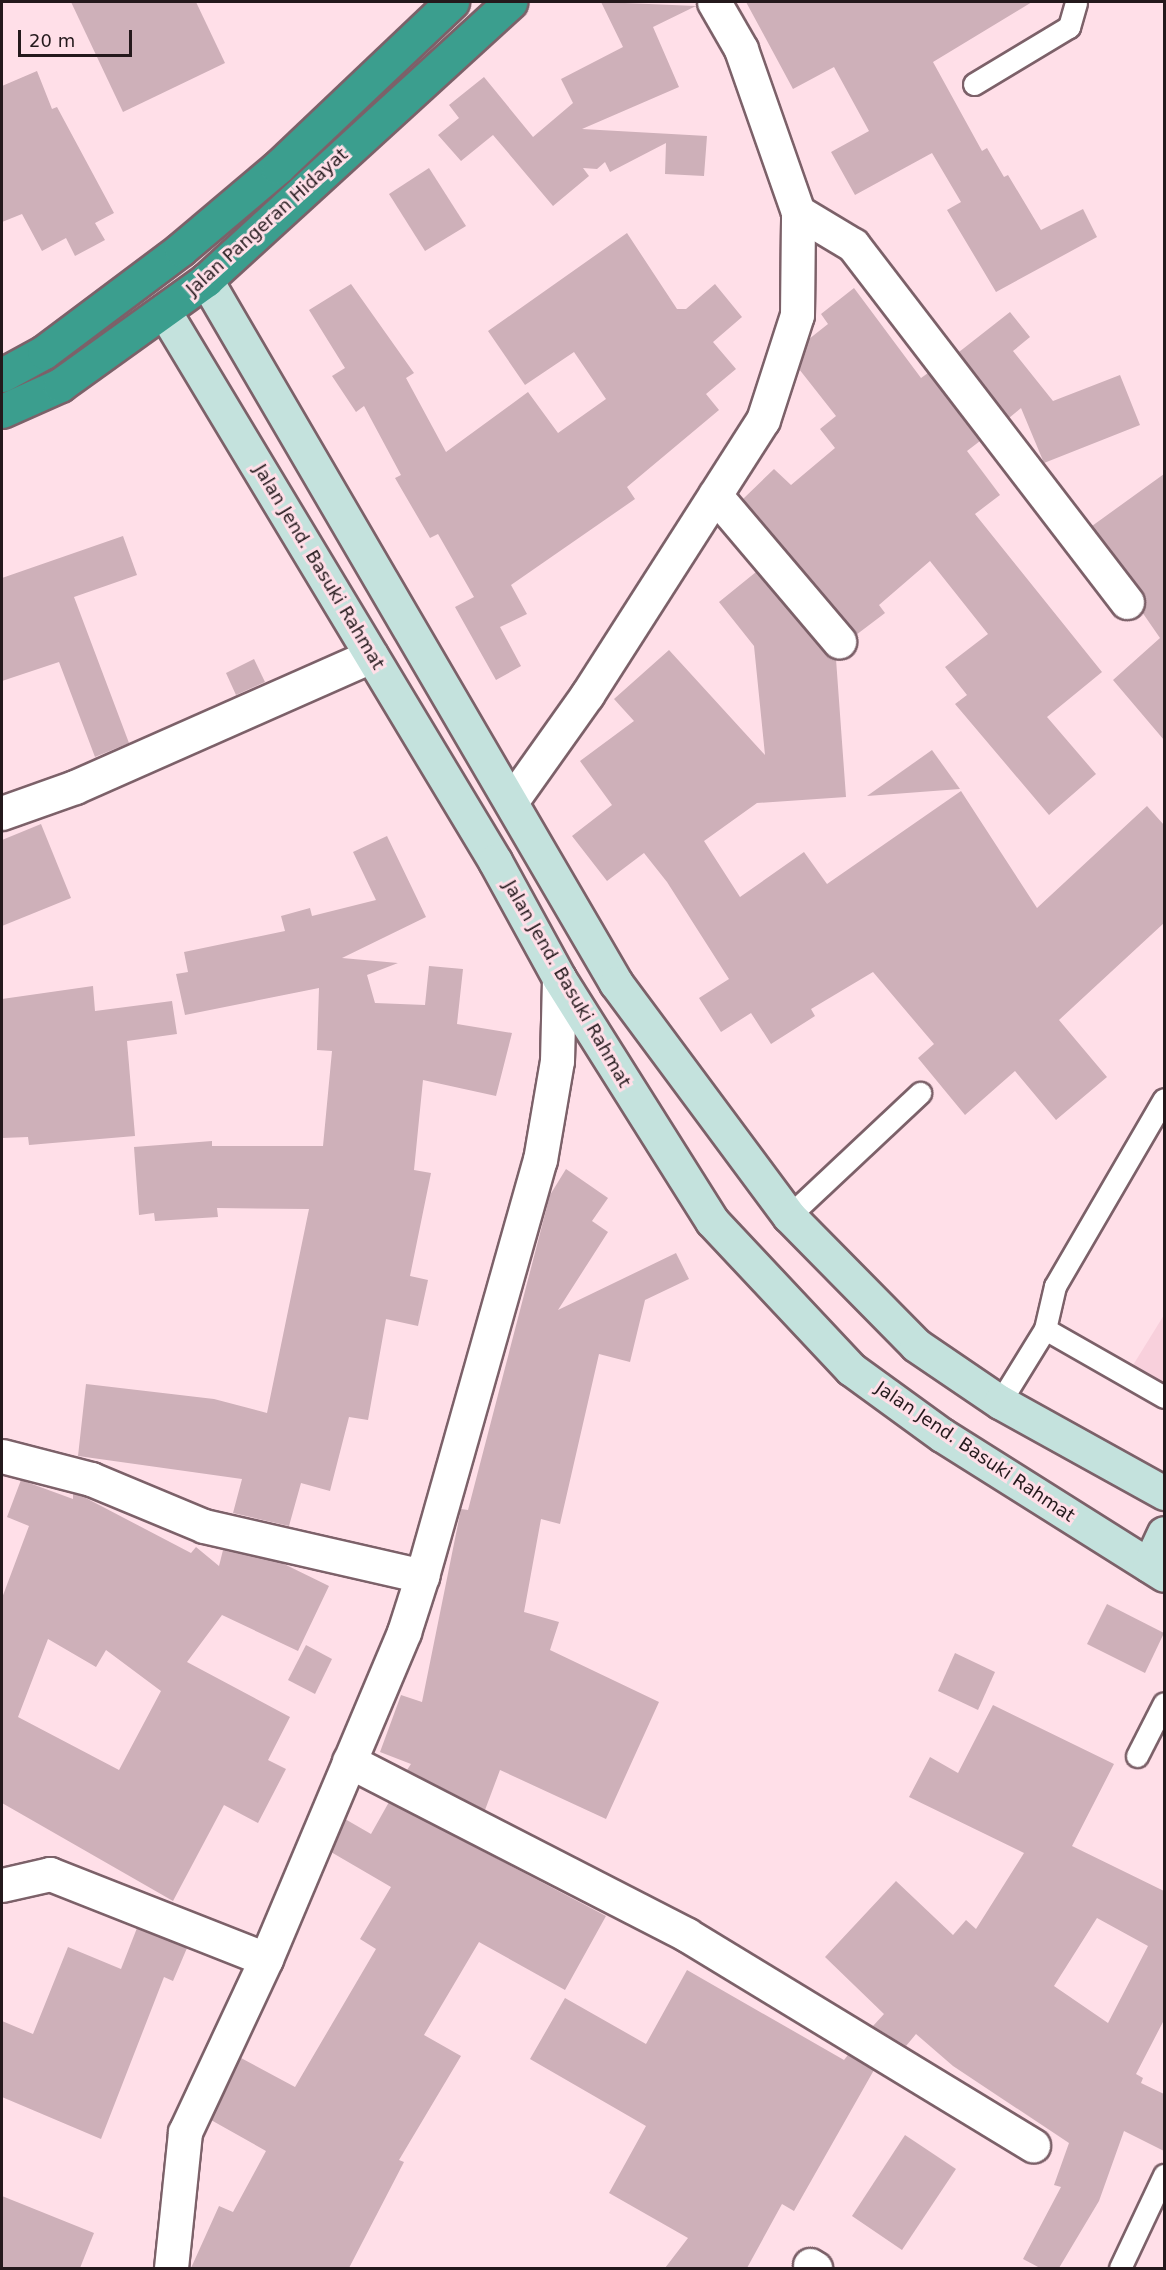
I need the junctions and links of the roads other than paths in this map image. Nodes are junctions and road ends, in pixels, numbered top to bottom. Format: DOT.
graph roads {
  1 [pos="452,2"];
  2 [pos="510,2"];
  3 [pos="714,2"];
  4 [pos="1076,2"];
  5 [pos="974,84"];
  6 [pos="798,212"];
  7 [pos="181,249"];
  8 [pos="206,280"];
  9 [pos="139,282"];
  10 [pos="164,311"];
  11 [pos="2,375"];
  12 [pos="2,411"];
  13 [pos="715,495"];
  14 [pos="1127,602"];
  15 [pos="839,642"];
  16 [pos="372,656"];
  17 [pos="513,799"];
  18 [pos="2,813"];
  19 [pos="559,978"];
  20 [pos="920,1094"];
  21 [pos="1164,1099"];
  22 [pos="789,1216"];
  23 [pos="1046,1329"];
  24 [pos="1164,1397"];
  25 [pos="1000,1402"];
  26 [pos="2,1456"];
  27 [pos="1164,1493"];
  28 [pos="1164,1533"];
  29 [pos="1157,1570"];
  30 [pos="422,1576"];
  31 [pos="1164,1703"];
  32 [pos="1137,1756"];
  33 [pos="349,1761"];
  34 [pos="2,1885"];
  35 [pos="266,1959"];
  36 [pos="1033,2145"];
  37 [pos="1164,2175"];
  38 [pos="171,2268"];
  39 [pos="1120,2268"];
  1 -- 7 [label="highway, Jalan Pangeran Hidayat"];
  2 -- 8 [label="highway, Jalan Pangeran Hidayat"];
  3 -- 6 [label="street"];
  4 -- 5 [label="lane"];
  6 -- 13 [label="street"];
  6 -- 14 [label="street"];
  7 -- 8 [label="highway"];
  7 -- 9 [label="highway, Jalan Pangeran Hidayat"];
  8 -- 10 [label="highway, Jalan Pangeran Hidayat"];
  8 -- 17 [label="main road"];
  9 -- 10 [label="highway"];
  9 -- 11 [label="highway, Jalan Pangeran Hidayat"];
  10 -- 12 [label="highway, Jalan Pangeran Hidayat"];
  10 -- 16 [label="main road, Jalan Jend. Basuki Rahmat"];
  13 -- 15 [label="street"];
  13 -- 17 [label="street"];
  16 -- 18 [label="street"];
  16 -- 19 [label="main road, Jalan Jend. Basuki Rahmat"];
  17 -- 22 [label="main road"];
  19 -- 29 [label="main road, Jalan Jend. Basuki Rahmat"];
  19 -- 30 [label="street"];
  20 -- 22 [label="lane"];
  21 -- 23 [label="lane"];
  22 -- 25 [label="main road"];
  23 -- 24 [label="lane"];
  23 -- 25 [label="lane"];
  25 -- 27 [label="main road"];
  26 -- 30 [label="street"];
  28 -- 29 [label="main road"];
  30 -- 33 [label="street"];
  31 -- 32 [label="lane"];
  33 -- 35 [label="street"];
  33 -- 36 [label="street"];
  34 -- 35 [label="street"];
  35 -- 38 [label="street"];
  37 -- 39 [label="lane"];
}
